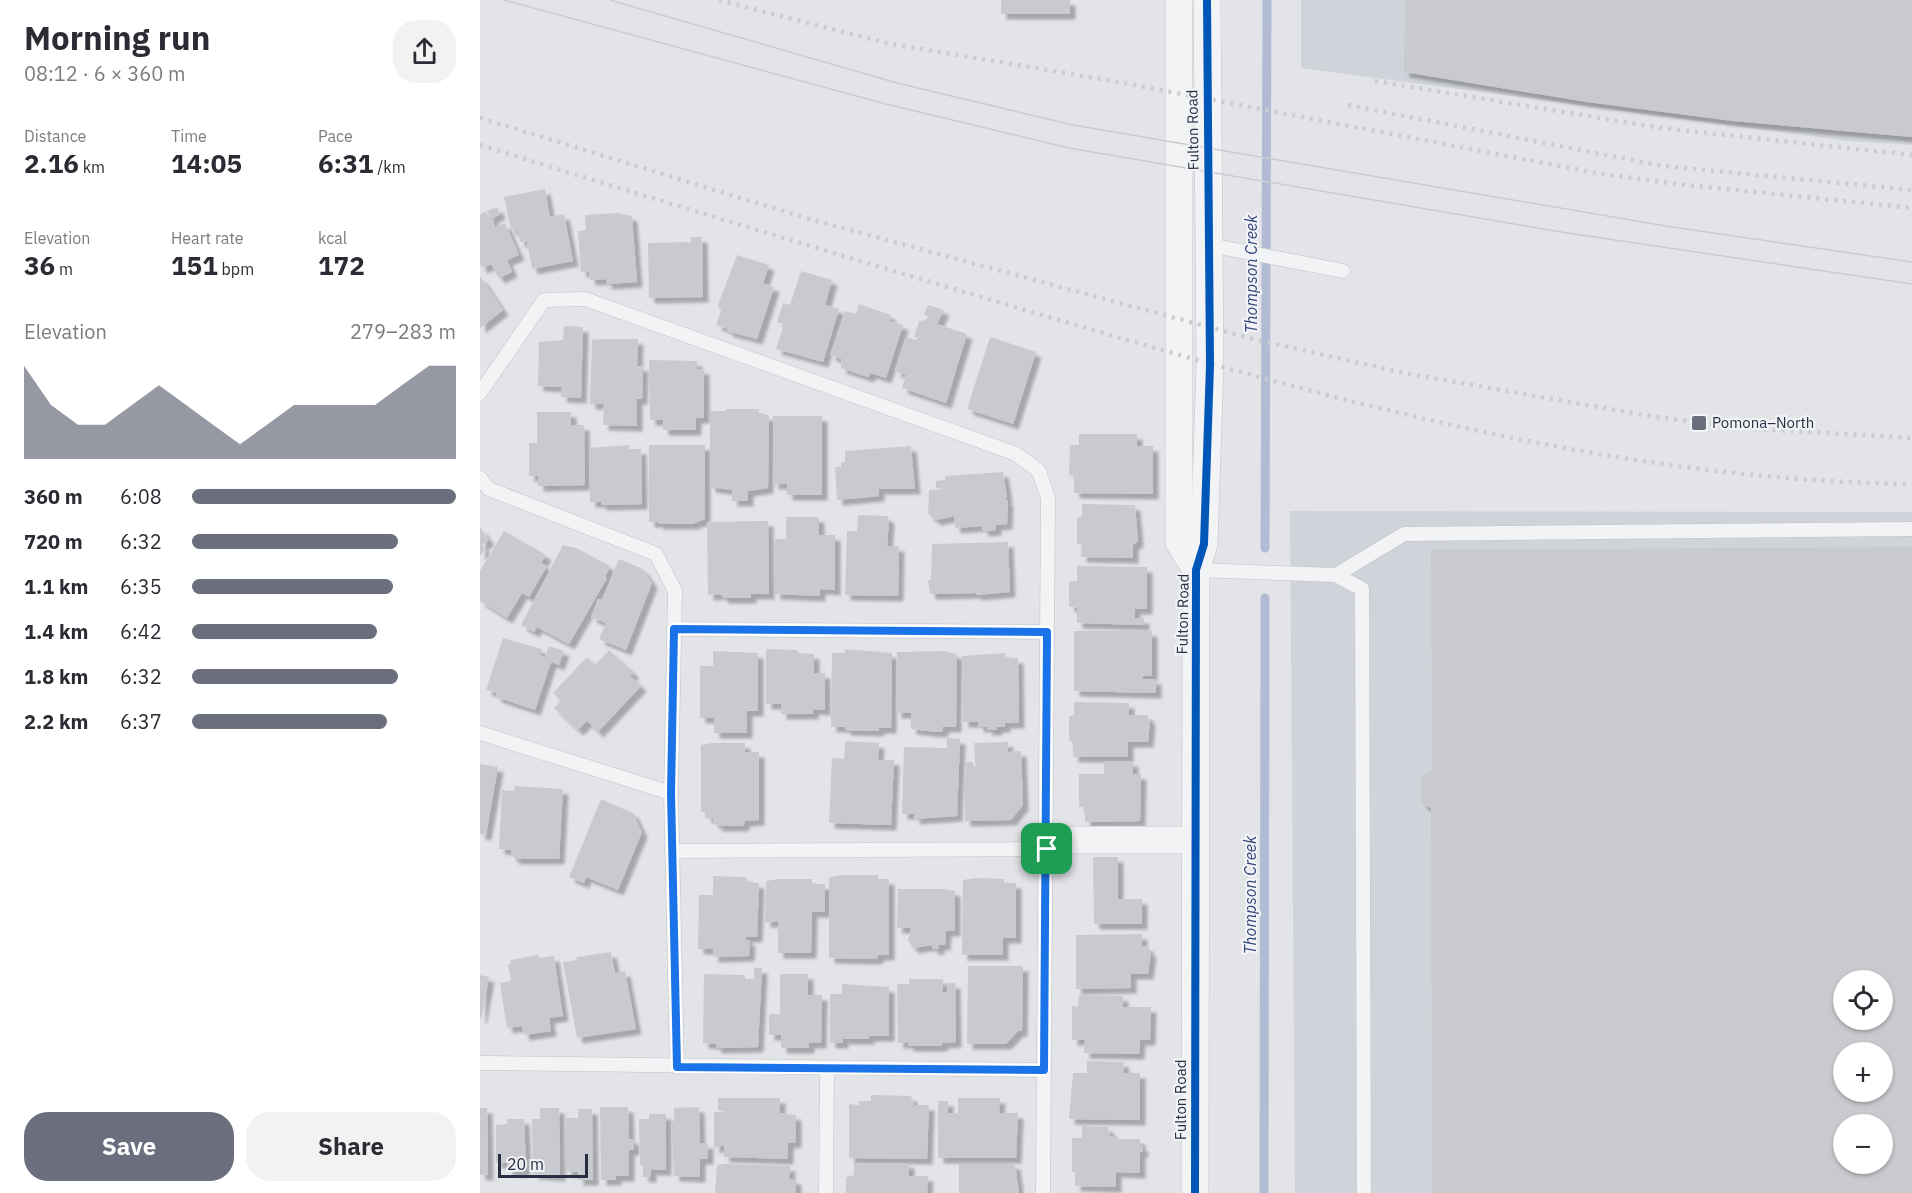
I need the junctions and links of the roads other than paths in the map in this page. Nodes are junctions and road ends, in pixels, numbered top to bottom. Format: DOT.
graph roads {
  1 [pos="1179,0"];
  2 [pos="1206,0"];
  3 [pos="1220,247"];
  4 [pos="1343,271"];
  5 [pos="480,393"];
  6 [pos="480,478"];
  7 [pos="1912,529"];
  8 [pos="1196,570"];
  9 [pos="1336,575"];
  10 [pos="674,629"];
  11 [pos="1047,632"];
  12 [pos="480,733"];
  13 [pos="671,793"];
  14 [pos="1195,840"];
  15 [pos="1047,849"];
  16 [pos="672,851"];
  17 [pos="480,1063"];
  18 [pos="677,1067"];
  19 [pos="827,1069"];
  20 [pos="1044,1070"];
  21 [pos="826,1193"];
  22 [pos="1043,1193"];
  23 [pos="1195,1193"];
  24 [pos="1364,1193"];
  1 -- 8 [label="street, Fulton Road"];
  2 -- 3 [label="street, Fulton Road"];
  3 -- 4 [label="lane"];
  3 -- 8 [label="street, Fulton Road"];
  5 -- 11 [label="lane"];
  6 -- 10 [label="lane"];
  7 -- 9 [label="lane"];
  8 -- 9 [label="lane"];
  8 -- 14 [label="street, Fulton Road"];
  9 -- 24 [label="lane"];
  10 -- 11 [label="lane"];
  10 -- 13 [label="lane"];
  11 -- 15 [label="lane"];
  12 -- 13 [label="lane"];
  13 -- 16 [label="lane"];
  14 -- 15 [label="street"];
  14 -- 23 [label="street, Fulton Road"];
  15 -- 16 [label="lane"];
  15 -- 20 [label="lane"];
  16 -- 18 [label="lane"];
  17 -- 18 [label="lane"];
  18 -- 19 [label="lane"];
  19 -- 20 [label="lane"];
  19 -- 21 [label="lane"];
  20 -- 22 [label="lane"];
}
